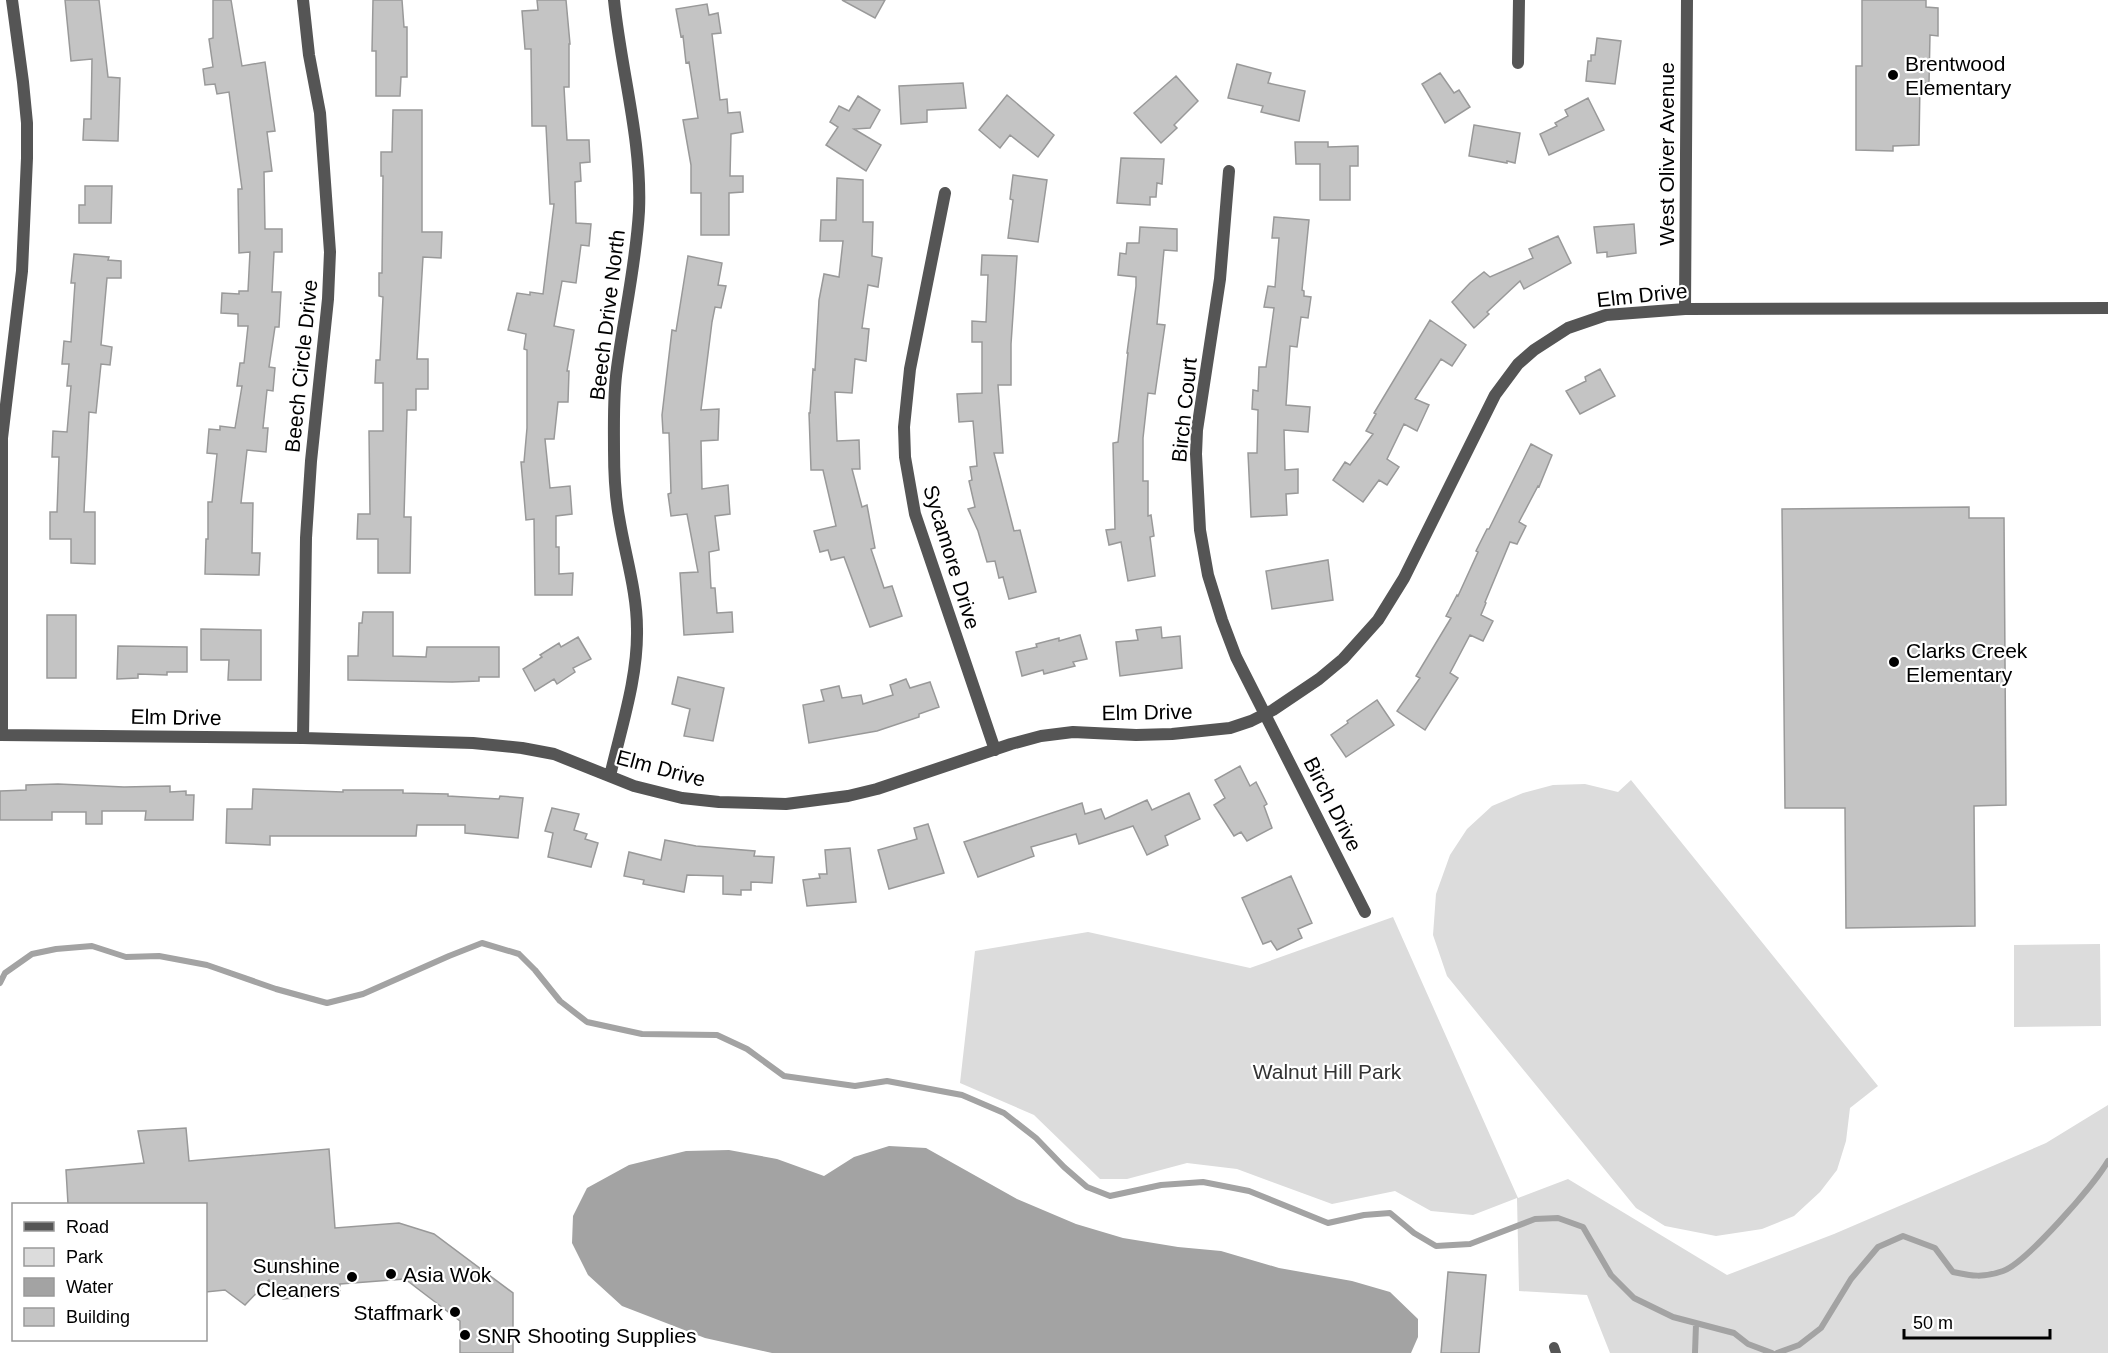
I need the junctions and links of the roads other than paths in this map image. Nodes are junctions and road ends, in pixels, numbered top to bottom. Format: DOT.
graph roads {
  1 [pos="12,0"];
  2 [pos="303,0"];
  3 [pos="614,0"];
  4 [pos="1519,0"];
  5 [pos="1686,0"];
  6 [pos="1518,63"];
  7 [pos="1229,171"];
  8 [pos="945,194"];
  9 [pos="2108,308"];
  10 [pos="1685,309"];
  11 [pos="1265,714"];
  12 [pos="1,735"];
  13 [pos="303,738"];
  14 [pos="995,750"];
  15 [pos="610,776"];
  16 [pos="1365,912"];
  1 -- 12 [label="street"];
  2 -- 13 [label="street, Beech Circle Drive"];
  3 -- 15 [label="street, Beech Drive North"];
  4 -- 6 [label="street"];
  5 -- 10 [label="street, West Oliver Avenue"];
  7 -- 11 [label="street, Birch Court"];
  8 -- 14 [label="street, Sycamore Drive"];
  9 -- 10 [label="street, Elm Drive"];
  10 -- 11 [label="street, Elm Drive"];
  11 -- 14 [label="street, Elm Drive"];
  11 -- 16 [label="street, Birch Drive"];
  12 -- 13 [label="street, Elm Drive"];
  13 -- 15 [label="street, Elm Drive"];
  14 -- 15 [label="street, Elm Drive"];
}
